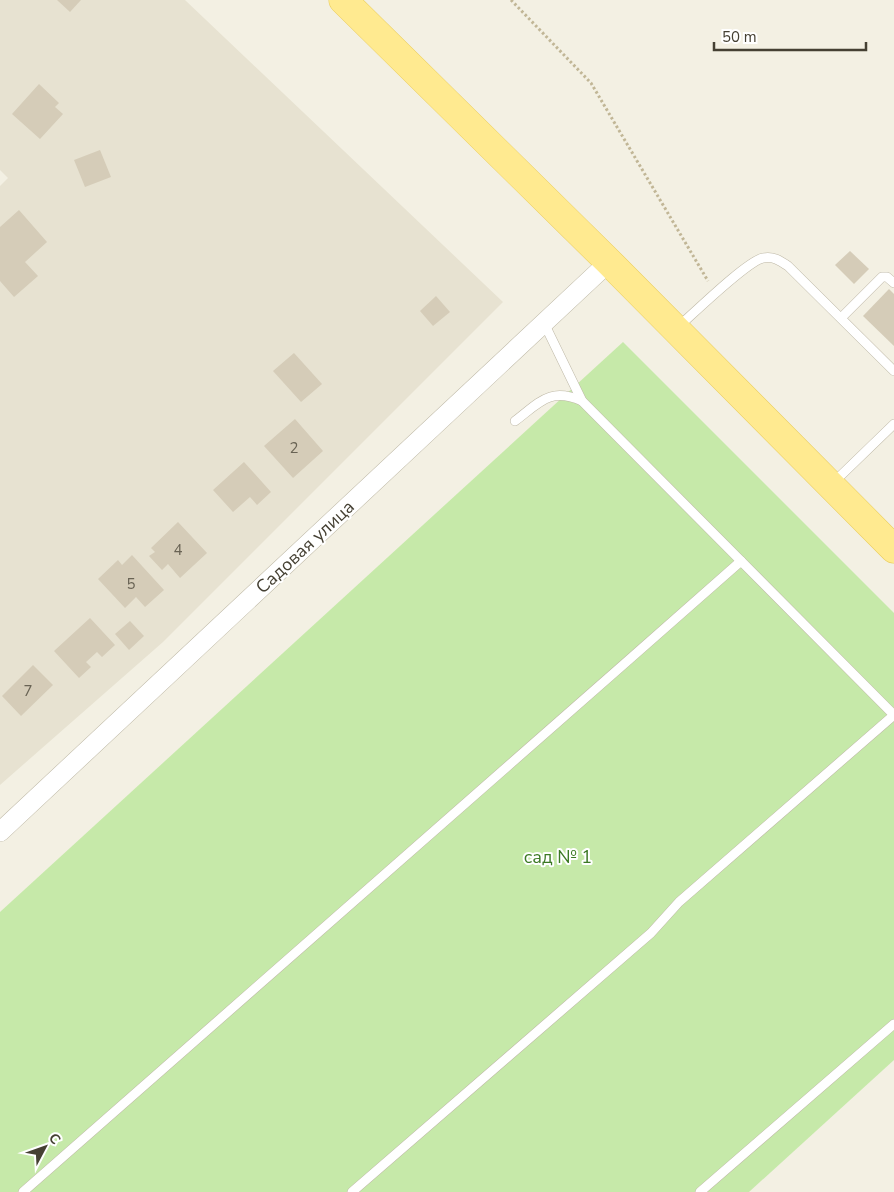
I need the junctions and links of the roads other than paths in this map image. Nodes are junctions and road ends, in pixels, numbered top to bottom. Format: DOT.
graph roads {
  1 [pos="343,0"];
  2 [pos="609,262"];
  3 [pos="894,283"];
  4 [pos="840,318"];
  5 [pos="544,323"];
  6 [pos="676,329"];
  7 [pos="894,371"];
  8 [pos="582,401"];
  9 [pos="515,420"];
  10 [pos="894,424"];
  11 [pos="831,485"];
  12 [pos="894,549"];
  13 [pos="741,561"];
  14 [pos="894,715"];
  15 [pos="0,832"];
  16 [pos="894,1024"];
  17 [pos="23,1192"];
  18 [pos="352,1192"];
  19 [pos="700,1192"];
  1 -- 2 [label="main road"];
  2 -- 5 [label="street, Садовая улица"];
  2 -- 6 [label="main road"];
  3 -- 4 [label="lane"];
  4 -- 6 [label="lane"];
  4 -- 7 [label="lane"];
  5 -- 8 [label="lane"];
  5 -- 15 [label="street, Садовая улица"];
  6 -- 11 [label="main road"];
  8 -- 9 [label="lane"];
  8 -- 13 [label="lane"];
  10 -- 11 [label="lane"];
  11 -- 12 [label="main road"];
  13 -- 14 [label="lane"];
  13 -- 17 [label="lane"];
  14 -- 18 [label="lane"];
  16 -- 19 [label="lane"];
}
